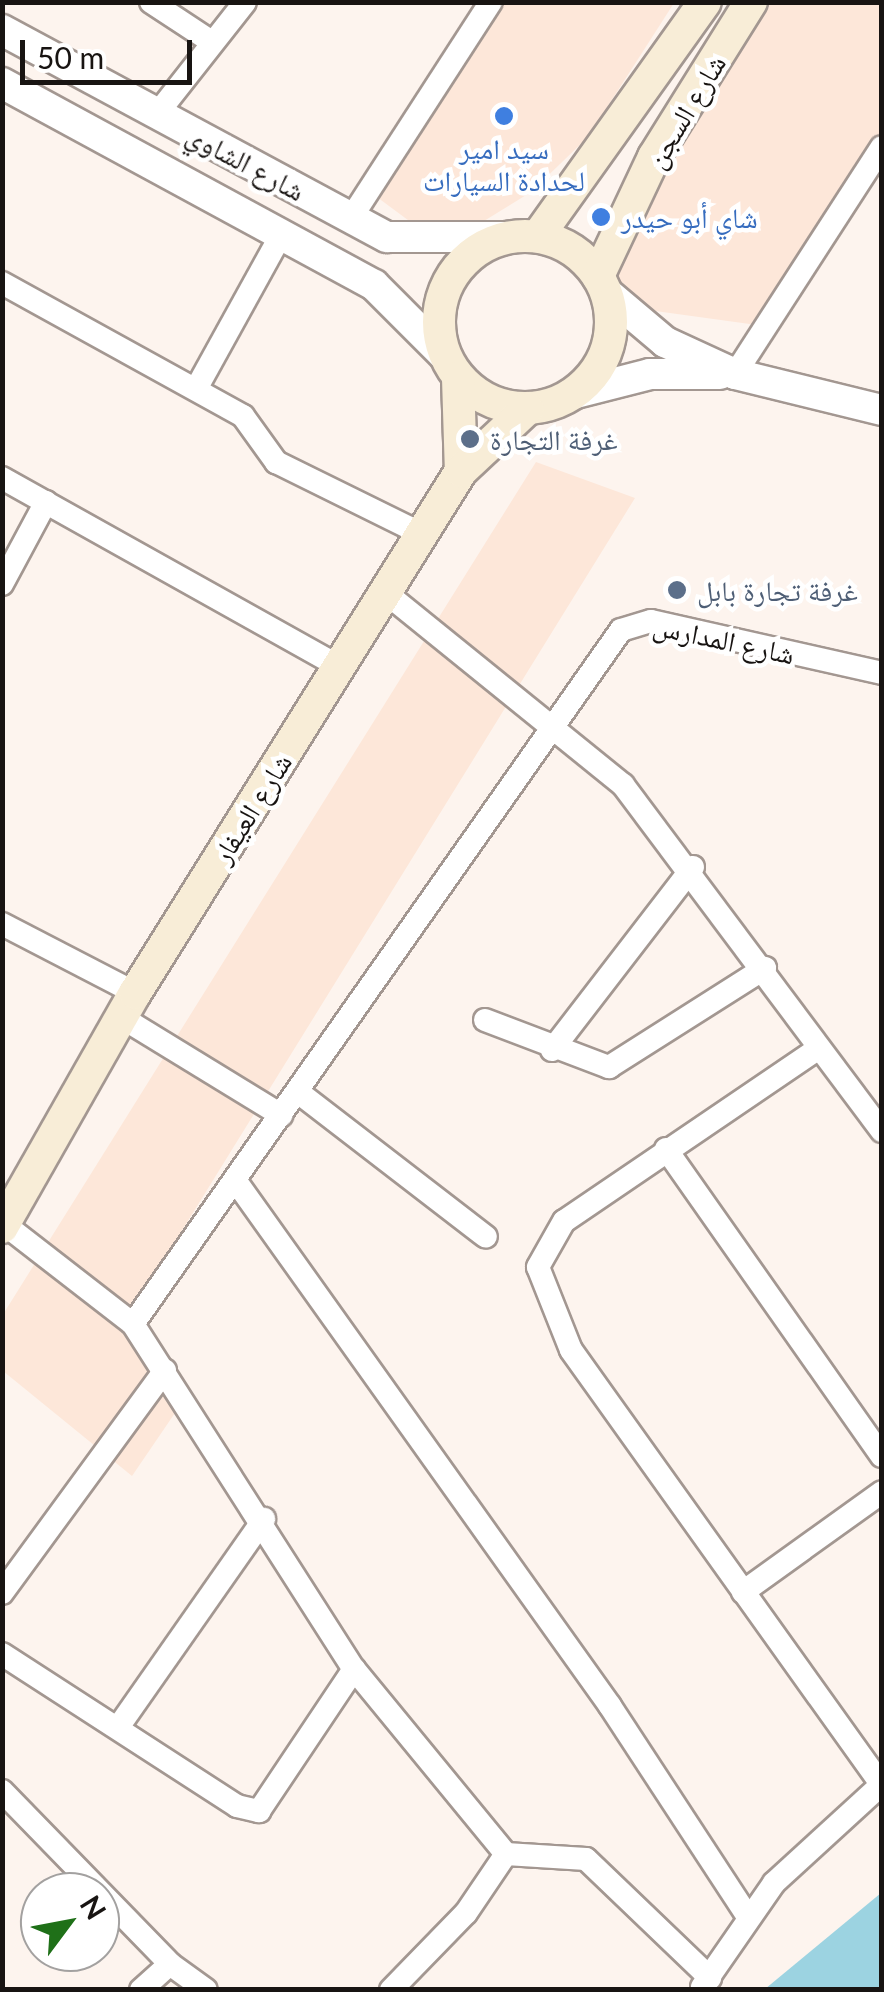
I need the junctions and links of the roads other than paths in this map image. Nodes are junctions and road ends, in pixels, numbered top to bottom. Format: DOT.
graph roads {
  1 [pos="151,2"];
  2 [pos="245,2"];
  3 [pos="704,2"];
  4 [pos="751,2"];
  5 [pos="489,3"];
  6 [pos="2,30"];
  7 [pos="212,42"];
  8 [pos="2,83"];
  9 [pos="157,114"];
  10 [pos="882,147"];
  11 [pos="351,218"];
  12 [pos="282,233"];
  13 [pos="538,236"];
  14 [pos="503,238"];
  15 [pos="2,283"];
  16 [pos="602,285"];
  17 [pos="452,367"];
  18 [pos="735,374"];
  19 [pos="196,389"];
  20 [pos="576,393"];
  21 [pos="526,409"];
  22 [pos="882,410"];
  23 [pos="461,471"];
  24 [pos="2,478"];
  25 [pos="46,502"];
  26 [pos="422,534"];
  27 [pos="2,584"];
  28 [pos="386,593"];
  29 [pos="340,668"];
  30 [pos="882,673"];
  31 [pos="558,724"];
  32 [pos="693,867"];
  33 [pos="2,924"];
  34 [pos="765,968"];
  35 [pos="128,1005"];
  36 [pos="485,1020"];
  37 [pos="819,1048"];
  38 [pos="552,1050"];
  39 [pos="298,1092"];
  40 [pos="281,1115"];
  41 [pos="882,1131"];
  42 [pos="666,1150"];
  43 [pos="235,1180"];
  44 [pos="3,1226"];
  45 [pos="486,1237"];
  46 [pos="133,1324"];
  47 [pos="165,1370"];
  48 [pos="882,1456"];
  49 [pos="882,1492"];
  50 [pos="264,1519"];
  51 [pos="743,1592"];
  52 [pos="2,1593"];
  53 [pos="2,1654"];
  54 [pos="354,1669"];
  55 [pos="119,1726"];
  56 [pos="881,1784"];
  57 [pos="2,1791"];
  58 [pos="506,1854"];
  59 [pos="748,1917"];
  60 [pos="170,1964"];
  61 [pos="705,1984"];
  62 [pos="141,1990"];
  63 [pos="206,1990"];
  64 [pos="391,1990"];
  1 -- 7 [label="street"];
  2 -- 7 [label="street"];
  3 -- 13 [label="main road, شارع السجن"];
  4 -- 16 [label="main road, شارع السجن"];
  5 -- 11 [label="street"];
  6 -- 9 [label="street, شارع الشاوي"];
  7 -- 9 [label="street"];
  8 -- 12 [label="street, شارع الشاوي"];
  9 -- 11 [label="street, شارع الشاوي"];
  10 -- 18 [label="street"];
  11 -- 14 [label="street, شارع الشاوي"];
  12 -- 17 [label="street, شارع الشاوي"];
  12 -- 19 [label="street"];
  13 -- 14 [label="main road"];
  13 -- 16 [label="main road"];
  14 -- 17 [label="main road"];
  15 -- 19 [label="street"];
  16 -- 18 [label="street"];
  16 -- 20 [label="main road"];
  17 -- 21 [label="main road"];
  17 -- 23 [label="main road"];
  18 -- 20 [label="street"];
  18 -- 22 [label="street"];
  19 -- 26 [label="street"];
  20 -- 21 [label="main road"];
  21 -- 23 [label="main road, شارع العيفار"];
  23 -- 26 [label="main road, شارع العيفار"];
  24 -- 25 [label="street"];
  25 -- 27 [label="street"];
  25 -- 29 [label="street"];
  26 -- 28 [label="main road, شارع العيفار"];
  28 -- 29 [label="main road, شارع العيفار"];
  28 -- 31 [label="street"];
  29 -- 35 [label="main road, شارع العيفار"];
  30 -- 31 [label="street, شارع المدارس"];
  31 -- 32 [label="street"];
  31 -- 39 [label="street"];
  32 -- 34 [label="street"];
  32 -- 38 [label="street"];
  33 -- 35 [label="street"];
  34 -- 37 [label="street"];
  34 -- 38 [label="street"];
  35 -- 40 [label="street"];
  35 -- 44 [label="main road, شارع العيفار"];
  36 -- 38 [label="street"];
  37 -- 41 [label="street"];
  37 -- 42 [label="street"];
  39 -- 40 [label="street"];
  39 -- 45 [label="street"];
  40 -- 43 [label="street"];
  42 -- 48 [label="street"];
  42 -- 51 [label="street"];
  43 -- 46 [label="street"];
  43 -- 59 [label="street"];
  44 -- 46 [label="street"];
  46 -- 47 [label="street"];
  47 -- 50 [label="street"];
  47 -- 52 [label="street"];
  49 -- 51 [label="street"];
  50 -- 54 [label="street"];
  50 -- 55 [label="street"];
  51 -- 56 [label="street"];
  53 -- 55 [label="street"];
  54 -- 55 [label="street"];
  54 -- 58 [label="street"];
  56 -- 59 [label="street"];
  57 -- 60 [label="street"];
  58 -- 61 [label="street"];
  58 -- 64 [label="street"];
  59 -- 61 [label="street"];
  60 -- 62 [label="street"];
  60 -- 63 [label="street"];
}
